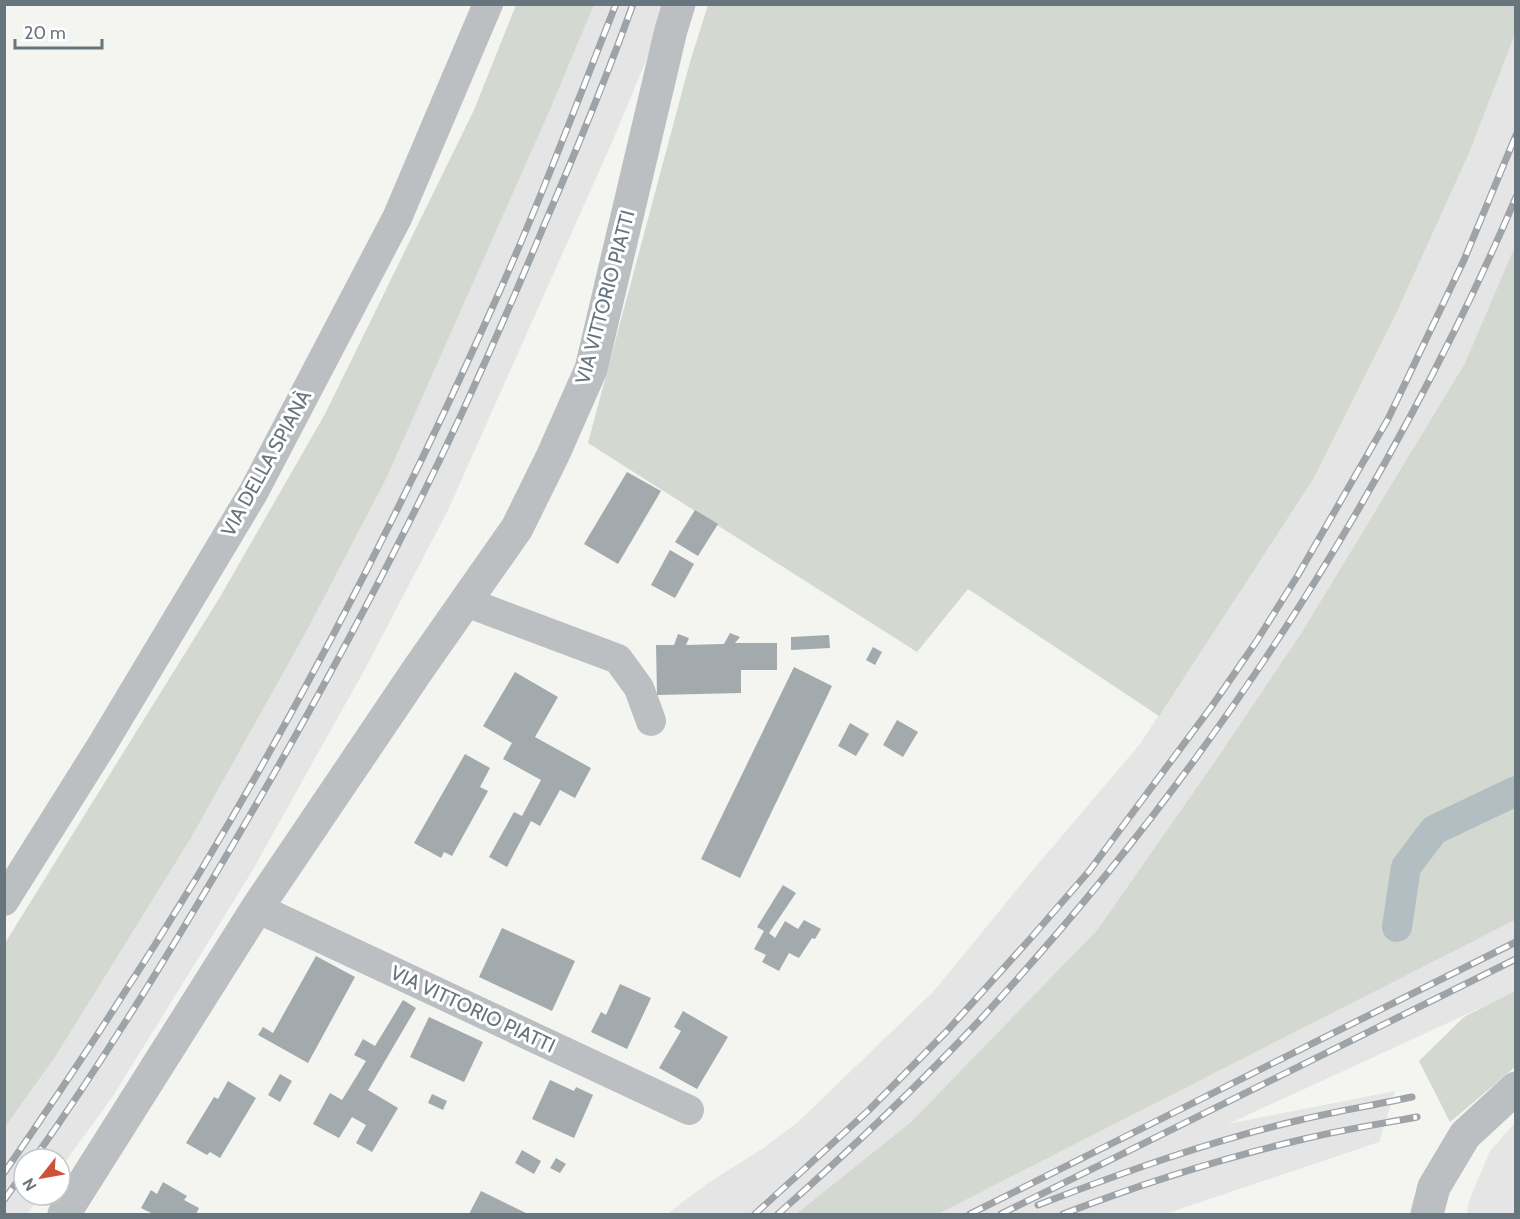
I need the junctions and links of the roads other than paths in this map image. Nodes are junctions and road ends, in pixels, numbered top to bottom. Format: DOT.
graph roads {
  1 [pos="488,4"];
  2 [pos="679,4"];
  3 [pos="466,602"];
  4 [pos="651,721"];
  5 [pos="4,901"];
  6 [pos="257,908"];
  7 [pos="1515,1088"];
  8 [pos="689,1110"];
  9 [pos="64,1215"];
  10 [pos="1427,1215"];
  1 -- 5 [label="street, VIA DELLA SPIANÀ"];
  2 -- 3 [label="street, VIA VITTORIO PIATTI"];
  3 -- 4 [label="street"];
  3 -- 6 [label="street, VIA VITTORIO PIATTI"];
  6 -- 8 [label="street, VIA VITTORIO PIATTI"];
  6 -- 9 [label="street, VIA VITTORIO PIATTI"];
  7 -- 10 [label="street"];
}
